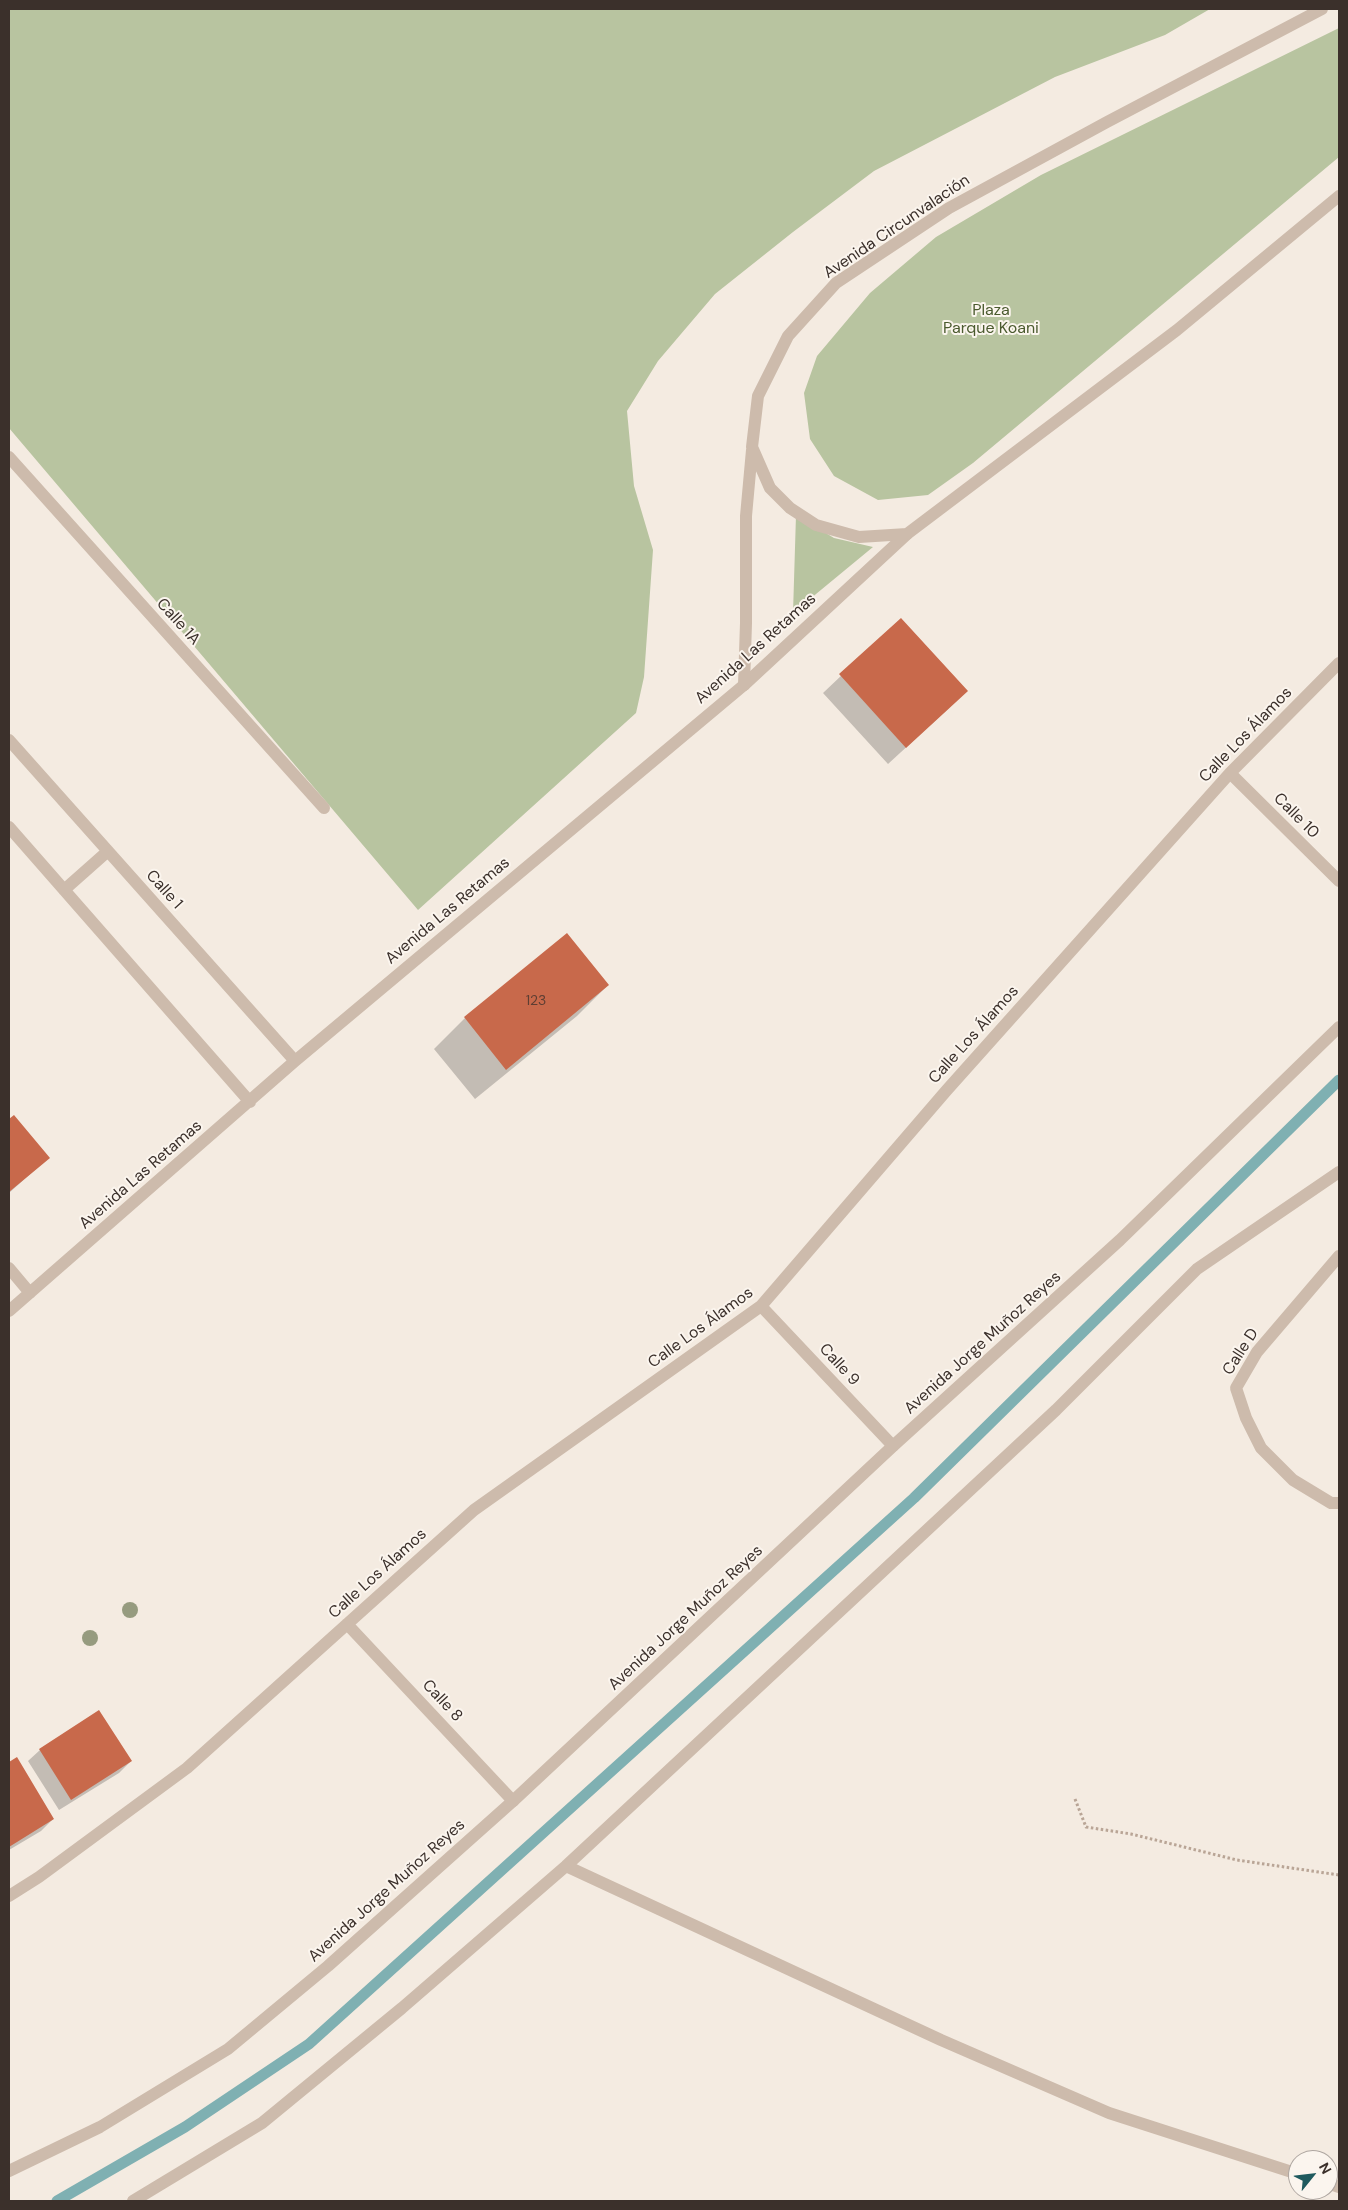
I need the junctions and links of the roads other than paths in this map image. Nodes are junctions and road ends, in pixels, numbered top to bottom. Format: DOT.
graph roads {
  1 [pos="1322,9"];
  2 [pos="1339,196"];
  3 [pos="752,447"];
  4 [pos="9,457"];
  5 [pos="906,534"];
  6 [pos="1339,663"];
  7 [pos="744,685"];
  8 [pos="9,740"];
  9 [pos="1230,773"];
  10 [pos="324,808"];
  11 [pos="9,827"];
  12 [pos="108,851"];
  13 [pos="1339,881"];
  14 [pos="64,890"];
  15 [pos="1339,1027"];
  16 [pos="295,1061"];
  17 [pos="250,1102"];
  18 [pos="1339,1172"];
  19 [pos="1339,1256"];
  20 [pos="9,1268"];
  21 [pos="30,1293"];
  22 [pos="761,1306"];
  23 [pos="9,1311"];
  24 [pos="893,1446"];
  25 [pos="1339,1503"];
  26 [pos="346,1624"];
  27 [pos="513,1801"];
  28 [pos="566,1866"];
  29 [pos="9,1896"];
  30 [pos="9,2171"];
  31 [pos="1288,2171"];
  32 [pos="132,2201"];
  1 -- 3 [label="street, Avenida Circunvalación"];
  2 -- 5 [label="street"];
  3 -- 5 [label="street"];
  3 -- 7 [label="street, Avenida Circunvalación"];
  4 -- 10 [label="street, Calle 1A"];
  5 -- 7 [label="street, Avenida Las Retamas"];
  6 -- 9 [label="street, Calle Los Álamos"];
  7 -- 16 [label="street, Avenida Las Retamas"];
  8 -- 12 [label="street, Calle 1"];
  9 -- 13 [label="street, Calle 10"];
  9 -- 22 [label="street, Calle Los Álamos"];
  11 -- 14 [label="street"];
  12 -- 14 [label="street"];
  12 -- 16 [label="street, Calle 1"];
  14 -- 17 [label="street"];
  15 -- 24 [label="street, Avenida Jorge Muñoz Reyes"];
  16 -- 17 [label="street, Avenida Las Retamas"];
  17 -- 21 [label="street, Avenida Las Retamas"];
  18 -- 28 [label="street"];
  19 -- 25 [label="street, Calle D"];
  20 -- 21 [label="street"];
  21 -- 23 [label="street, Avenida Las Retamas"];
  22 -- 24 [label="street, Calle 9"];
  22 -- 26 [label="street, Calle Los Álamos"];
  24 -- 27 [label="street, Avenida Jorge Muñoz Reyes"];
  26 -- 27 [label="street, Calle 8"];
  26 -- 29 [label="street, Calle Los Álamos"];
  27 -- 30 [label="street, Avenida Jorge Muñoz Reyes"];
  28 -- 31 [label="street"];
  28 -- 32 [label="street"];
}
